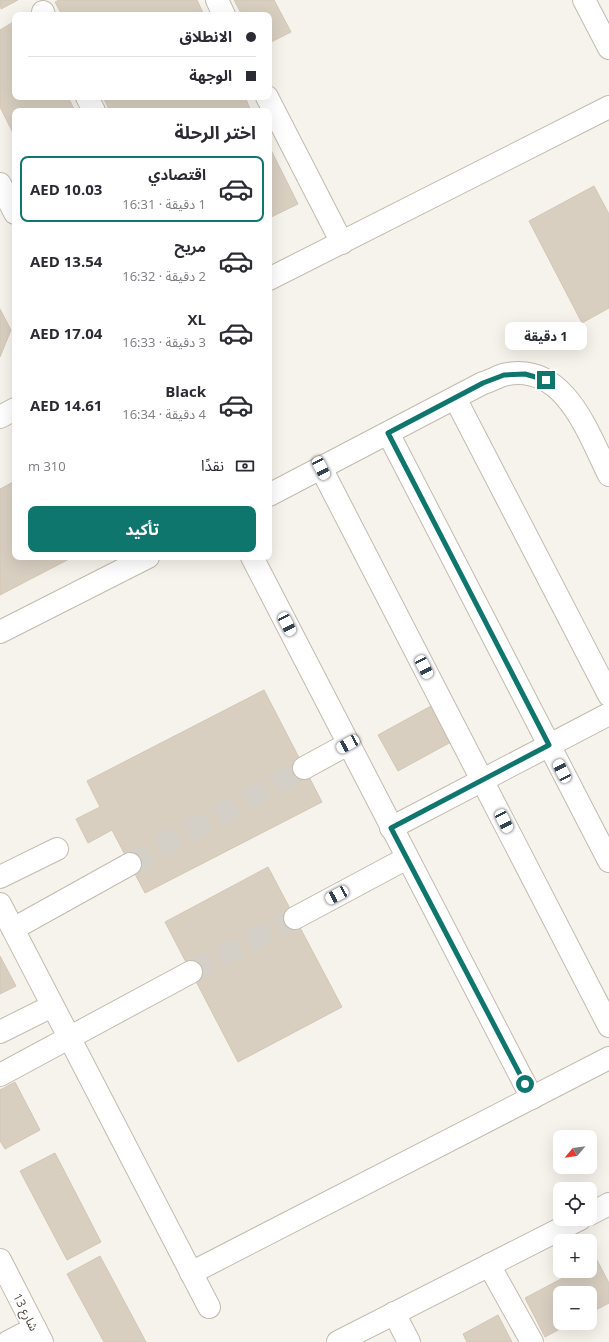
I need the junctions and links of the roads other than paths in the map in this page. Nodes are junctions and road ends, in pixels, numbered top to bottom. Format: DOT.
graph roads {
  1 [pos="217,0"];
  2 [pos="584,0"];
  3 [pos="223,12"];
  4 [pos="609,48"];
  5 [pos="269,100"];
  6 [pos="609,107"];
  7 [pos="0,184"];
  8 [pos="12,207"];
  9 [pos="342,242"];
  10 [pos="272,277"];
  11 [pos="455,398"];
  12 [pos="12,411"];
  13 [pos="0,417"];
  14 [pos="388,433"];
  15 [pos="321,468"];
  16 [pos="609,475"];
  17 [pos="272,493"];
  18 [pos="142,560"];
  19 [pos="254,560"];
  20 [pos="0,632"];
  21 [pos="609,695"];
  22 [pos="609,714"];
  23 [pos="348,744"];
  24 [pos="549,745"];
  25 [pos="304,768"];
  26 [pos="482,780"];
  27 [pos="391,828"];
  28 [pos="57,849"];
  29 [pos="407,858"];
  30 [pos="609,861"];
  31 [pos="130,864"];
  32 [pos="0,877"];
  33 [pos="0,904"];
  34 [pos="295,918"];
  35 [pos="14,929"];
  36 [pos="191,972"];
  37 [pos="52,1006"];
  38 [pos="609,1026"];
  39 [pos="0,1032"];
  40 [pos="68,1037"];
  41 [pos="609,1058"];
  42 [pos="0,1075"];
  43 [pos="532,1098"];
  44 [pos="609,1204"];
  45 [pos="597,1210"];
  46 [pos="566,1226"];
  47 [pos="0,1260"];
  48 [pos="489,1265"];
  49 [pos="191,1273"];
  50 [pos="209,1307"];
  51 [pos="394,1313"];
  52 [pos="38,1335"];
  53 [pos="8,1342"];
  54 [pos="338,1342"];
  55 [pos="409,1342"];
  56 [pos="532,1342"];
  1 -- 3 [label="street"];
  2 -- 4 [label="street"];
  5 -- 9 [label="street"];
  6 -- 9 [label="street"];
  7 -- 8 [label="street"];
  9 -- 10 [label="street"];
  11 -- 14 [label="street"];
  11 -- 16 [label="street"];
  11 -- 21 [label="street"];
  12 -- 13 [label="street"];
  14 -- 15 [label="street"];
  14 -- 24 [label="street"];
  15 -- 17 [label="street"];
  15 -- 26 [label="street"];
  18 -- 20 [label="street"];
  19 -- 23 [label="street"];
  22 -- 24 [label="street"];
  23 -- 25 [label="street"];
  23 -- 27 [label="street"];
  24 -- 26 [label="street"];
  24 -- 30 [label="street"];
  26 -- 27 [label="street"];
  26 -- 38 [label="street"];
  27 -- 29 [label="street"];
  28 -- 32 [label="street"];
  29 -- 34 [label="street"];
  29 -- 43 [label="street"];
  31 -- 35 [label="street"];
  33 -- 35 [label="street"];
  35 -- 37 [label="street"];
  36 -- 40 [label="street"];
  37 -- 39 [label="street"];
  37 -- 40 [label="street"];
  40 -- 42 [label="street"];
  40 -- 49 [label="street"];
  41 -- 43 [label="street"];
  43 -- 49 [label="street"];
  44 -- 45 [label="street"];
  46 -- 48 [label="street"];
  47 -- 52 [label="street, شارع 13"];
  48 -- 51 [label="street"];
  48 -- 56 [label="street"];
  49 -- 50 [label="street"];
  51 -- 54 [label="street"];
  51 -- 55 [label="street"];
  52 -- 53 [label="street"];
}
